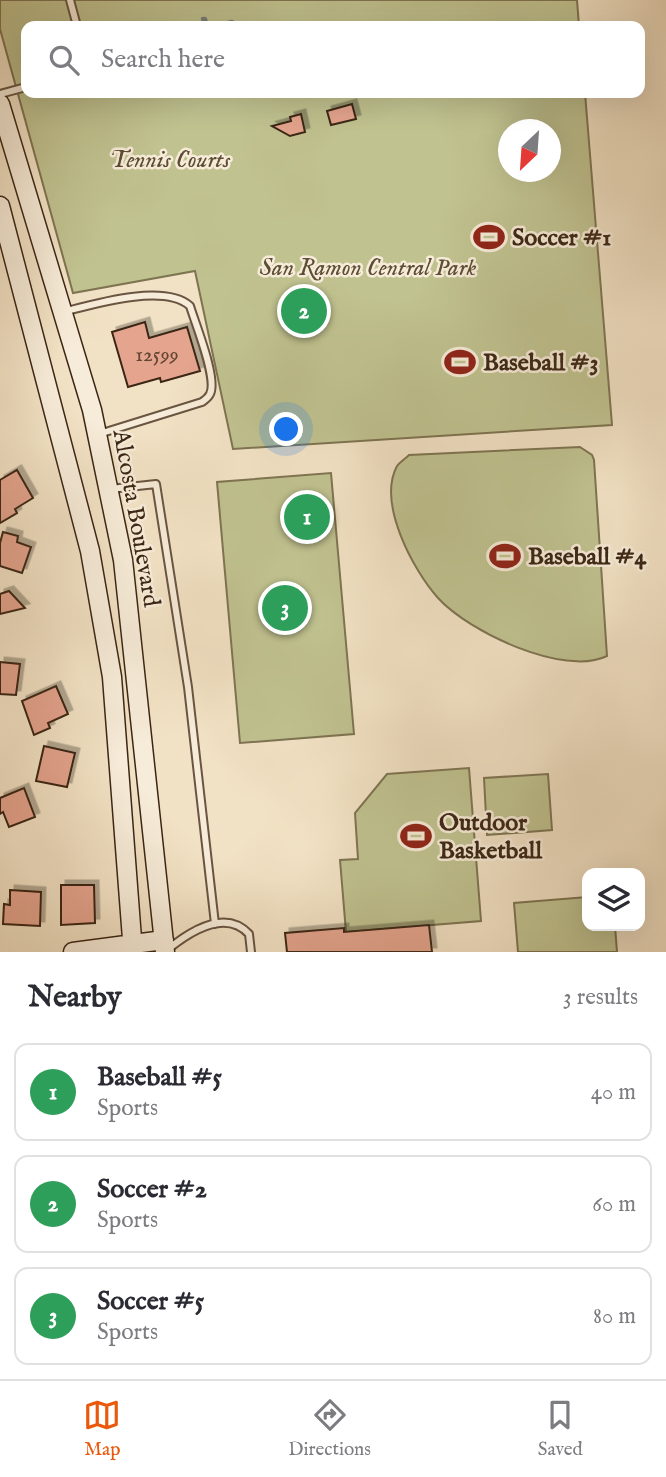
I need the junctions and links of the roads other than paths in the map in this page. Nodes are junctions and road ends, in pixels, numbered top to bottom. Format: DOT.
graph roads {
  1 [pos="70,0"];
  2 [pos="76,21"];
  3 [pos="21,88"];
  4 [pos="0,94"];
  5 [pos="0,104"];
  6 [pos="0,206"];
  7 [pos="62,312"];
  8 [pos="97,435"];
  9 [pos="108,489"];
  10 [pos="215,924"];
  11 [pos="133,949"];
  12 [pos="166,949"];
  13 [pos="73,952"];
  14 [pos="251,952"];
  1 -- 2 [label="lane"];
  3 -- 4 [label="lane"];
  5 -- 7 [label="main road, Alcosta Boulevard"];
  6 -- 11 [label="main road"];
  7 -- 8 [label="main road, Alcosta Boulevard"];
  7 -- 8 [label="lane"];
  8 -- 9 [label="main road, Alcosta Boulevard"];
  9 -- 10 [label="lane"];
  9 -- 12 [label="main road, Alcosta Boulevard"];
  10 -- 12 [label="lane"];
  10 -- 14 [label="lane"];
  11 -- 12 [label="main road"];
  11 -- 13 [label="main road"];
}
